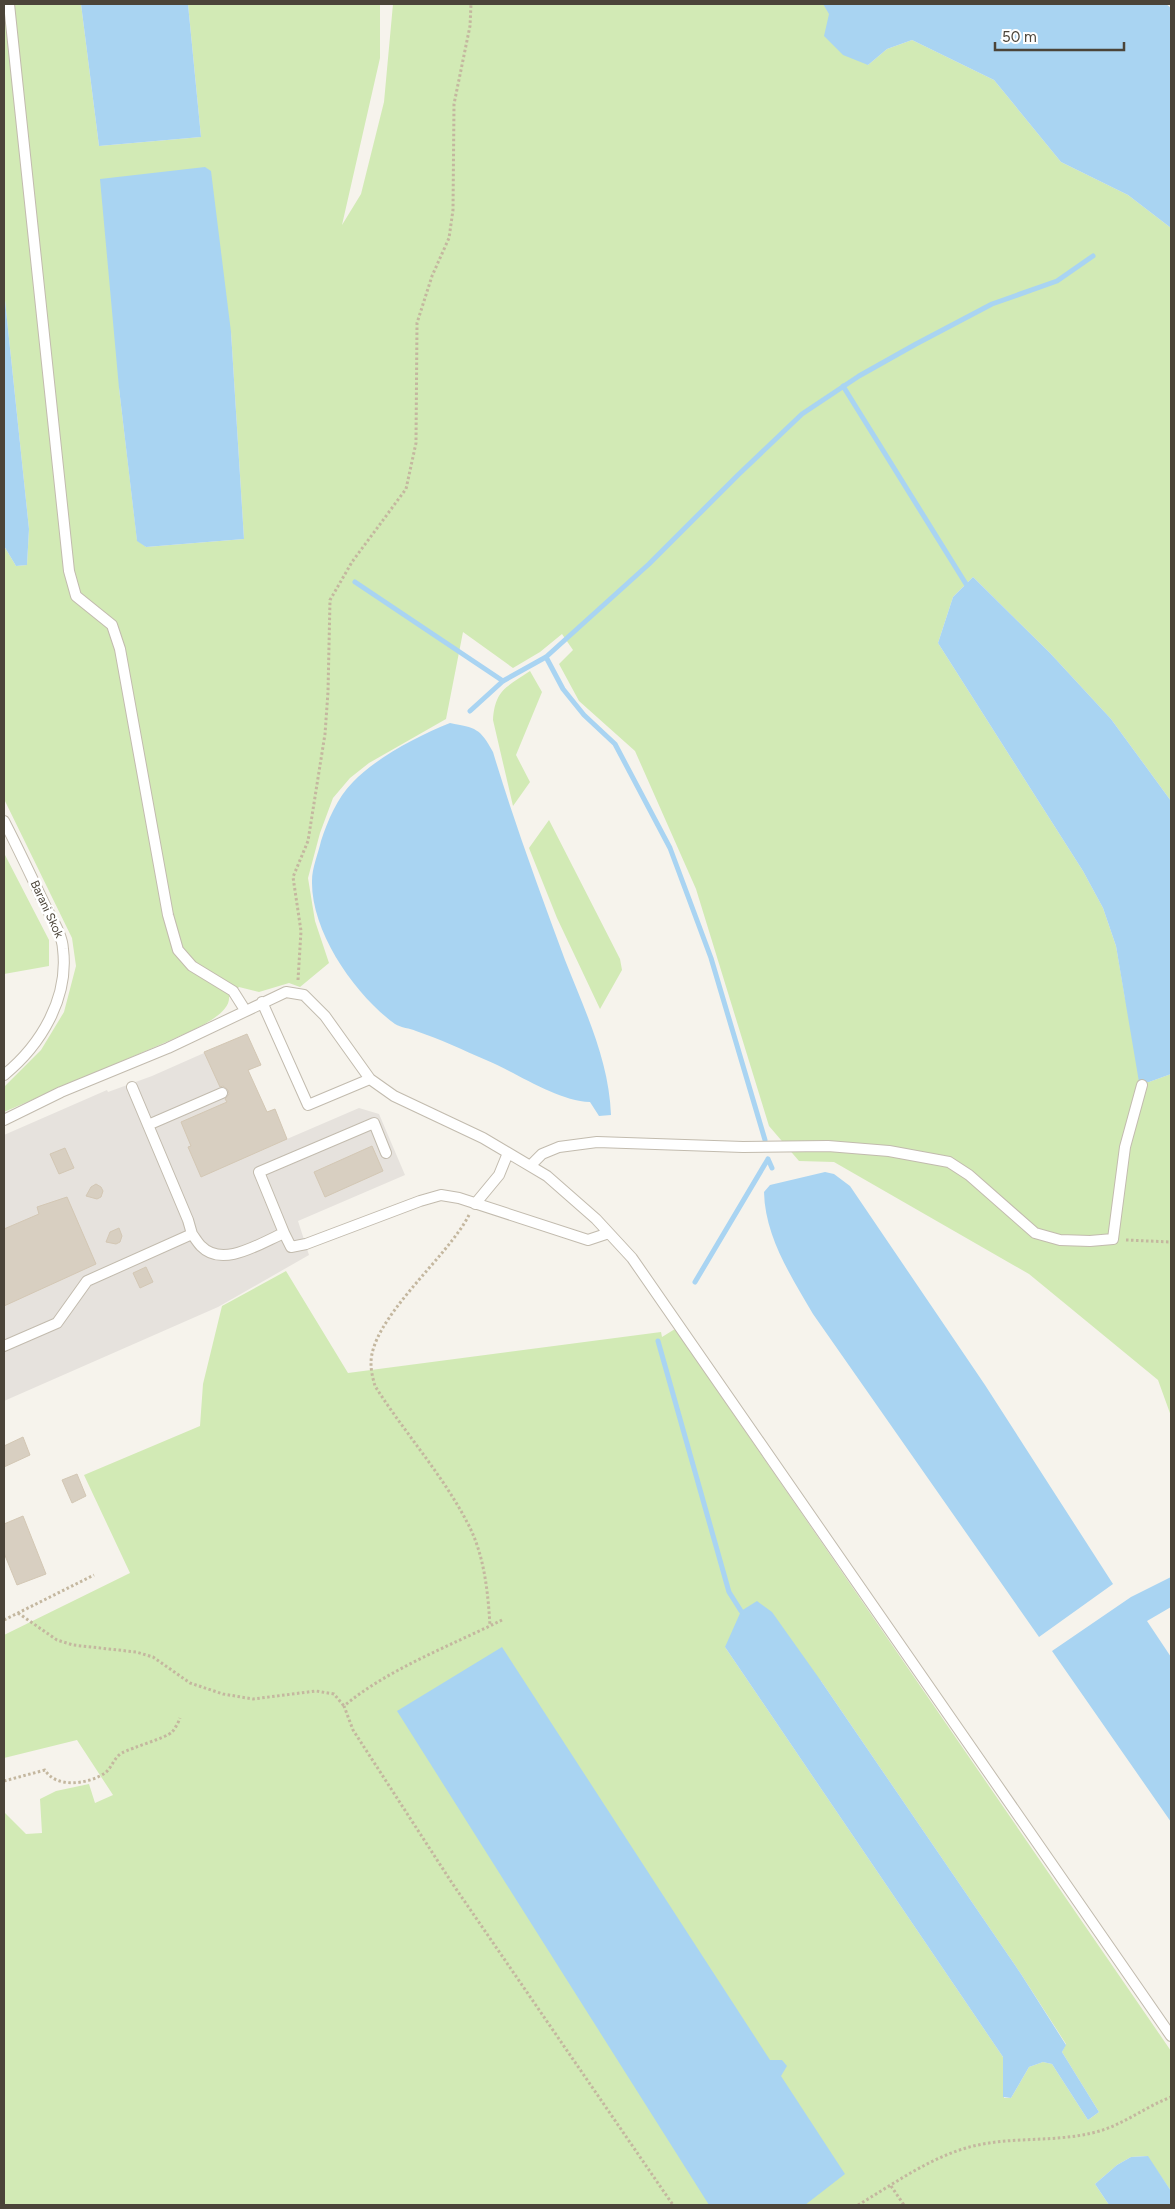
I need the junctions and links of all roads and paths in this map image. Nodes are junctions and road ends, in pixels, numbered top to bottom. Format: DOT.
graph roads {
  1 [pos="9,4"];
  2 [pos="471,4"];
  3 [pos="4,821"];
  4 [pos="297,994"];
  5 [pos="262,1002"];
  6 [pos="245,1010"];
  7 [pos="4,1075"];
  8 [pos="370,1079"];
  9 [pos="1142,1085"];
  10 [pos="132,1087"];
  11 [pos="222,1093"];
  12 [pos="4,1120"];
  13 [pos="148,1125"];
  14 [pos="386,1153"];
  15 [pos="508,1153"];
  16 [pos="530,1166"];
  17 [pos="475,1204"];
  18 [pos="284,1233"];
  19 [pos="609,1233"];
  20 [pos="192,1234"];
  21 [pos="1113,1239"];
  22 [pos="1171,1242"];
  23 [pos="4,1346"];
  24 [pos="94,1575"];
  25 [pos="18,1613"];
  26 [pos="4,1620"];
  27 [pos="502,1620"];
  28 [pos="490,1626"];
  29 [pos="344,1706"];
  30 [pos="180,1718"];
  31 [pos="4,1781"];
  32 [pos="1171,2036"];
  33 [pos="1171,2097"];
  34 [pos="891,2186"];
  35 [pos="673,2205"];
  36 [pos="858,2205"];
  37 [pos="904,2205"];
  1 -- 6 [label="lane"];
  2 -- 4 [label="path"];
  3 -- 7 [label="lane, Barani Skok"];
  4 -- 5 [label="lane"];
  4 -- 8 [label="lane"];
  5 -- 6 [label="lane"];
  5 -- 8 [label="lane"];
  6 -- 12 [label="lane"];
  8 -- 15 [label="lane"];
  9 -- 21 [label="lane"];
  10 -- 13 [label="lane"];
  11 -- 13 [label="lane"];
  13 -- 20 [label="lane"];
  14 -- 18 [label="lane"];
  15 -- 16 [label="lane"];
  15 -- 17 [label="lane"];
  16 -- 19 [label="lane"];
  16 -- 21 [label="lane"];
  17 -- 18 [label="lane"];
  17 -- 19 [label="lane"];
  17 -- 28 [label="path"];
  18 -- 20 [label="lane"];
  19 -- 32 [label="lane"];
  20 -- 23 [label="lane"];
  21 -- 22 [label="path"];
  24 -- 25 [label="path"];
  25 -- 26 [label="path"];
  25 -- 29 [label="path"];
  27 -- 28 [label="path"];
  28 -- 29 [label="path"];
  29 -- 35 [label="path"];
  30 -- 31 [label="path"];
  33 -- 34 [label="path"];
  34 -- 36 [label="path"];
  34 -- 37 [label="path"];
}
